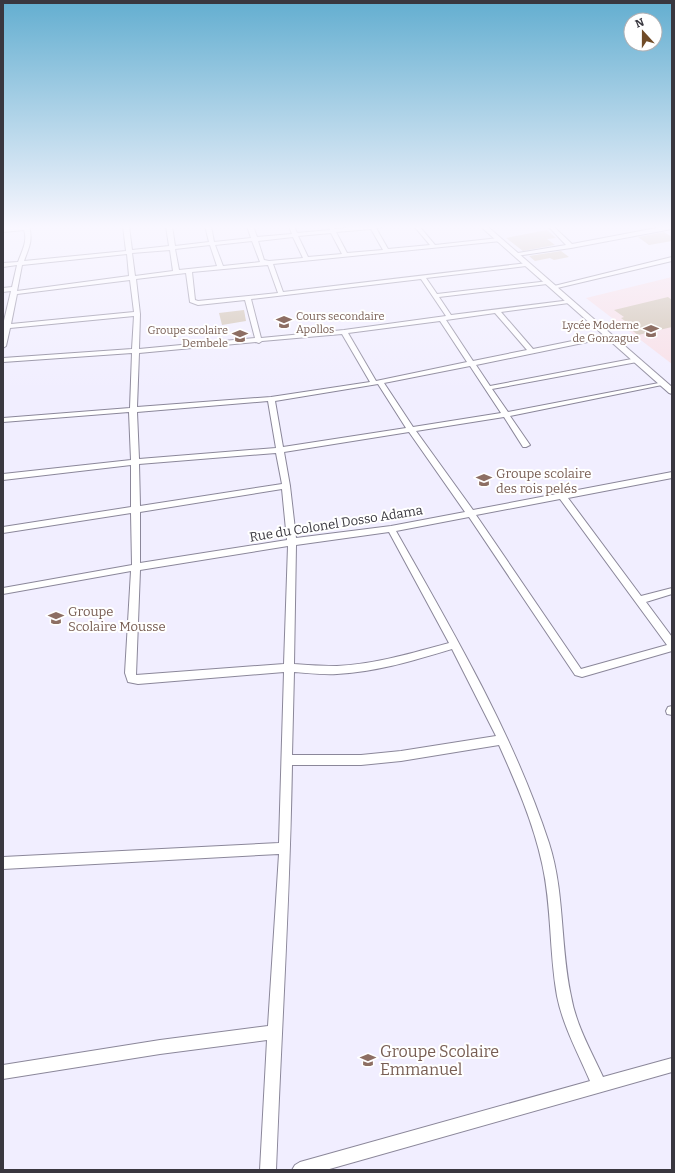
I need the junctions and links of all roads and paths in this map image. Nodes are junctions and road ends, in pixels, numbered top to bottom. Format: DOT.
graph roads {
  1 [pos="16,281"];
  2 [pos="107,281"];
  3 [pos="132,281"];
  4 [pos="190,281"];
  5 [pos="276,281"];
  6 [pos="399,281"];
  7 [pos="425,281"];
  8 [pos="545,281"];
  9 [pos="571,281"];
  10 [pos="550,285"];
  11 [pos="3,290"];
  12 [pos="14,291"];
  13 [pos="281,294"];
  14 [pos="435,296"];
  15 [pos="248,298"];
  16 [pos="569,301"];
  17 [pos="497,312"];
  18 [pos="137,314"];
  19 [pos="450,318"];
  20 [pos="442,319"];
  21 [pos="6,327"];
  22 [pos="344,332"];
  23 [pos="607,336"];
  24 [pos="259,341"];
  25 [pos="3,346"];
  26 [pos="135,351"];
  27 [pos="532,351"];
  28 [pos="3,360"];
  29 [pos="637,360"];
  30 [pos="472,363"];
  31 [pos="377,383"];
  32 [pos="662,383"];
  33 [pos="489,388"];
  34 [pos="672,391"];
  35 [pos="271,399"];
  36 [pos="133,410"];
  37 [pos="505,415"];
  38 [pos="3,420"];
  39 [pos="411,430"];
  40 [pos="526,445"];
  41 [pos="280,450"];
  42 [pos="135,462"];
  43 [pos="672,474"];
  44 [pos="3,477"];
  45 [pos="286,486"];
  46 [pos="562,496"];
  47 [pos="135,510"];
  48 [pos="471,514"];
  49 [pos="391,529"];
  50 [pos="3,530"];
  51 [pos="292,542"];
  52 [pos="136,567"];
  53 [pos="672,591"];
  54 [pos="3,592"];
  55 [pos="639,600"];
  56 [pos="672,644"];
  57 [pos="454,645"];
  58 [pos="672,647"];
  59 [pos="289,668"];
  60 [pos="502,740"];
  61 [pos="287,760"];
  62 [pos="285,848"];
  63 [pos="3,863"];
  64 [pos="274,1032"];
  65 [pos="672,1065"];
  66 [pos="3,1072"];
  67 [pos="599,1086"];
  68 [pos="268,1170"];
  69 [pos="300,1170"];
  1 -- 12 [label="street"];
  2 -- 12 [label="street"];
  3 -- 18 [label="street"];
  4 -- 15 [label="street"];
  5 -- 13 [label="street"];
  6 -- 13 [label="street"];
  7 -- 14 [label="street"];
  8 -- 10 [label="street"];
  9 -- 10 [label="street"];
  10 -- 14 [label="street"];
  10 -- 16 [label="street"];
  11 -- 12 [label="street"];
  12 -- 21 [label="street"];
  13 -- 15 [label="street"];
  14 -- 19 [label="street"];
  15 -- 24 [label="street"];
  16 -- 17 [label="street"];
  16 -- 23 [label="street"];
  17 -- 19 [label="street"];
  17 -- 27 [label="street"];
  18 -- 21 [label="street"];
  18 -- 26 [label="street"];
  19 -- 20 [label="street"];
  20 -- 22 [label="street"];
  20 -- 30 [label="street"];
  21 -- 25 [label="street"];
  22 -- 24 [label="street"];
  22 -- 31 [label="street"];
  23 -- 27 [label="street"];
  23 -- 29 [label="street"];
  24 -- 26 [label="street"];
  26 -- 28 [label="street"];
  26 -- 36 [label="street"];
  27 -- 30 [label="street"];
  29 -- 32 [label="street"];
  29 -- 33 [label="street"];
  30 -- 31 [label="street"];
  30 -- 33 [label="street"];
  31 -- 35 [label="street"];
  31 -- 39 [label="street"];
  32 -- 34 [label="street"];
  32 -- 37 [label="street"];
  33 -- 37 [label="street"];
  35 -- 36 [label="street"];
  35 -- 41 [label="street"];
  36 -- 38 [label="street"];
  36 -- 42 [label="street"];
  37 -- 39 [label="street"];
  37 -- 40 [label="street"];
  39 -- 41 [label="street"];
  39 -- 48 [label="street"];
  41 -- 42 [label="street"];
  41 -- 45 [label="street"];
  42 -- 44 [label="street"];
  42 -- 47 [label="street"];
  43 -- 46 [label="street, Rue du Colonel Dosso Adama"];
  45 -- 47 [label="street"];
  45 -- 51 [label="street"];
  46 -- 48 [label="street, Rue du Colonel Dosso Adama"];
  46 -- 55 [label="street"];
  47 -- 50 [label="street"];
  47 -- 52 [label="street"];
  48 -- 49 [label="street, Rue du Colonel Dosso Adama"];
  48 -- 58 [label="street"];
  49 -- 51 [label="street, Rue du Colonel Dosso Adama"];
  49 -- 57 [label="street"];
  51 -- 52 [label="street, Rue du Colonel Dosso Adama"];
  51 -- 59 [label="street"];
  52 -- 54 [label="street, Rue du Colonel Dosso Adama"];
  52 -- 59 [label="street"];
  53 -- 55 [label="street"];
  55 -- 56 [label="street"];
  57 -- 59 [label="street"];
  57 -- 60 [label="street"];
  59 -- 61 [label="street"];
  60 -- 61 [label="street"];
  60 -- 67 [label="street"];
  61 -- 62 [label="street"];
  62 -- 63 [label="street"];
  62 -- 64 [label="street"];
  64 -- 66 [label="street"];
  64 -- 68 [label="street"];
  65 -- 67 [label="street"];
  67 -- 69 [label="street"];
}
